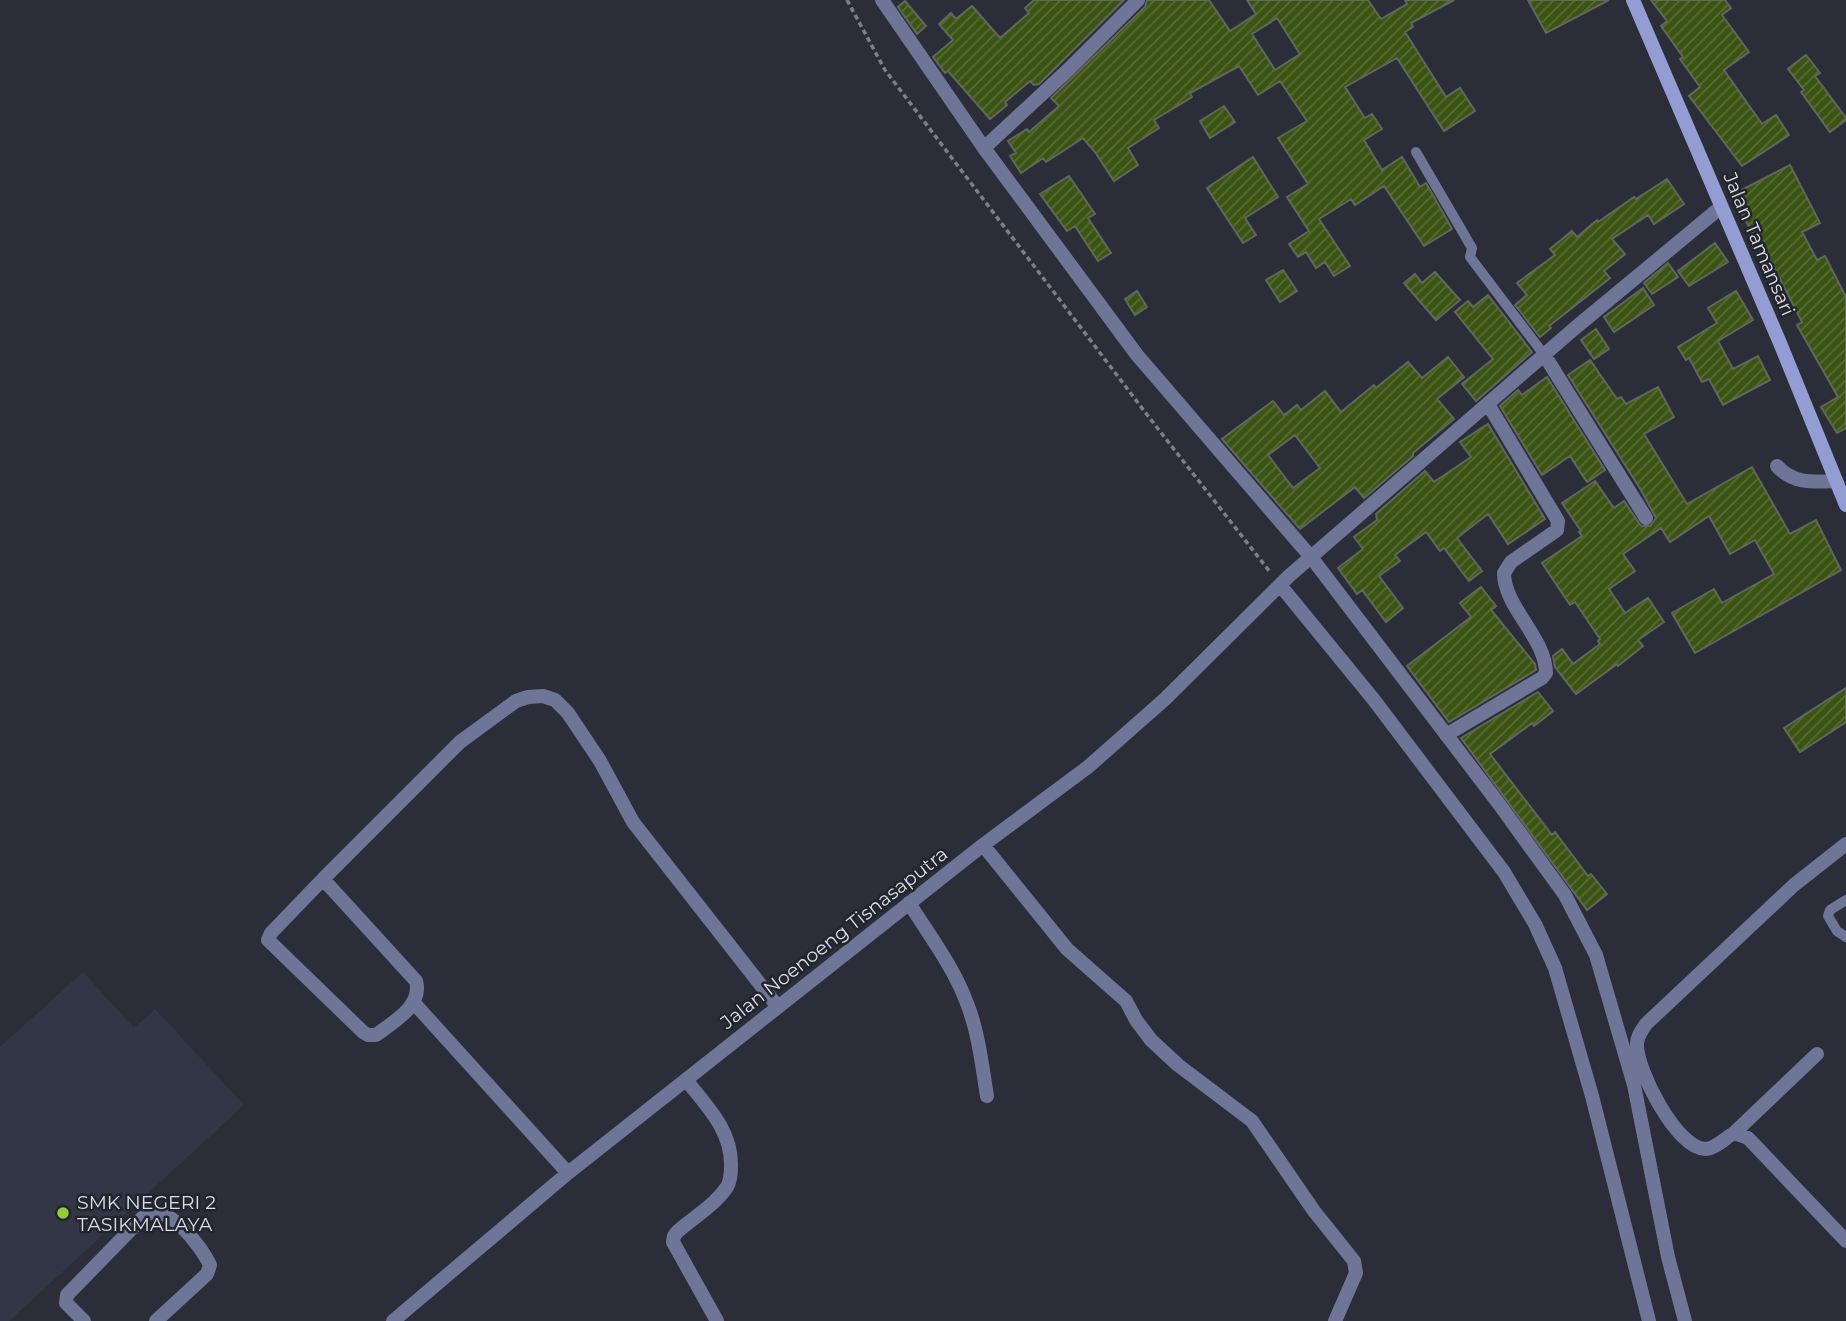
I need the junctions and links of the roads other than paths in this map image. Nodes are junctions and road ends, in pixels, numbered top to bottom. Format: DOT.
graph roads {
  1 [pos="882,0"];
  2 [pos="1138,0"];
  3 [pos="1633,0"];
  4 [pos="984,148"];
  5 [pos="1416,152"];
  6 [pos="1721,207"];
  7 [pos="1545,356"];
  8 [pos="1488,404"];
  9 [pos="1777,466"];
  10 [pos="1836,481"];
  11 [pos="1846,505"];
  12 [pos="1646,518"];
  13 [pos="1307,560"];
  14 [pos="1284,580"];
  15 [pos="1446,735"];
  16 [pos="1846,844"];
  17 [pos="983,845"];
  18 [pos="323,879"];
  19 [pos="1846,900"];
  20 [pos="909,903"];
  21 [pos="1846,937"];
  22 [pos="414,1003"];
  23 [pos="778,1007"];
  24 [pos="1817,1054"];
  25 [pos="686,1080"];
  26 [pos="986,1096"];
  27 [pos="1734,1133"];
  28 [pos="568,1173"];
  29 [pos="1846,1241"];
  30 [pos="84,1321"];
  31 [pos="156,1321"];
  32 [pos="393,1321"];
  33 [pos="717,1321"];
  34 [pos="1335,1321"];
  35 [pos="1649,1321"];
  36 [pos="1685,1321"];
  1 -- 4 [label="street"];
  2 -- 4 [label="street"];
  3 -- 6 [label="main road, Jalan Tamansari"];
  4 -- 13 [label="street"];
  5 -- 7 [label="lane"];
  6 -- 7 [label="street, Jalan Noenoeng Tisnasaputra"];
  6 -- 10 [label="main road, Jalan Tamansari"];
  7 -- 8 [label="street, Jalan Noenoeng Tisnasaputra"];
  7 -- 12 [label="street"];
  8 -- 13 [label="street, Jalan Noenoeng Tisnasaputra"];
  8 -- 15 [label="street"];
  9 -- 10 [label="street"];
  10 -- 11 [label="main road, Jalan Tamansari"];
  13 -- 14 [label="street, Jalan Noenoeng Tisnasaputra"];
  13 -- 15 [label="street"];
  14 -- 17 [label="street, Jalan Noenoeng Tisnasaputra"];
  14 -- 35 [label="street"];
  15 -- 36 [label="street"];
  16 -- 27 [label="street"];
  17 -- 20 [label="street, Jalan Noenoeng Tisnasaputra"];
  17 -- 34 [label="street"];
  18 -- 22 [label="street"];
  18 -- 22 [label="street"];
  18 -- 23 [label="street"];
  19 -- 21 [label="lane"];
  20 -- 23 [label="street, Jalan Noenoeng Tisnasaputra"];
  20 -- 26 [label="street"];
  22 -- 28 [label="street"];
  23 -- 25 [label="street, Jalan Noenoeng Tisnasaputra"];
  24 -- 27 [label="street"];
  25 -- 28 [label="street, Jalan Noenoeng Tisnasaputra"];
  25 -- 33 [label="street"];
  27 -- 29 [label="street"];
  28 -- 32 [label="street, Jalan Noenoeng Tisnasaputra"];
  30 -- 31 [label="street"];
}
